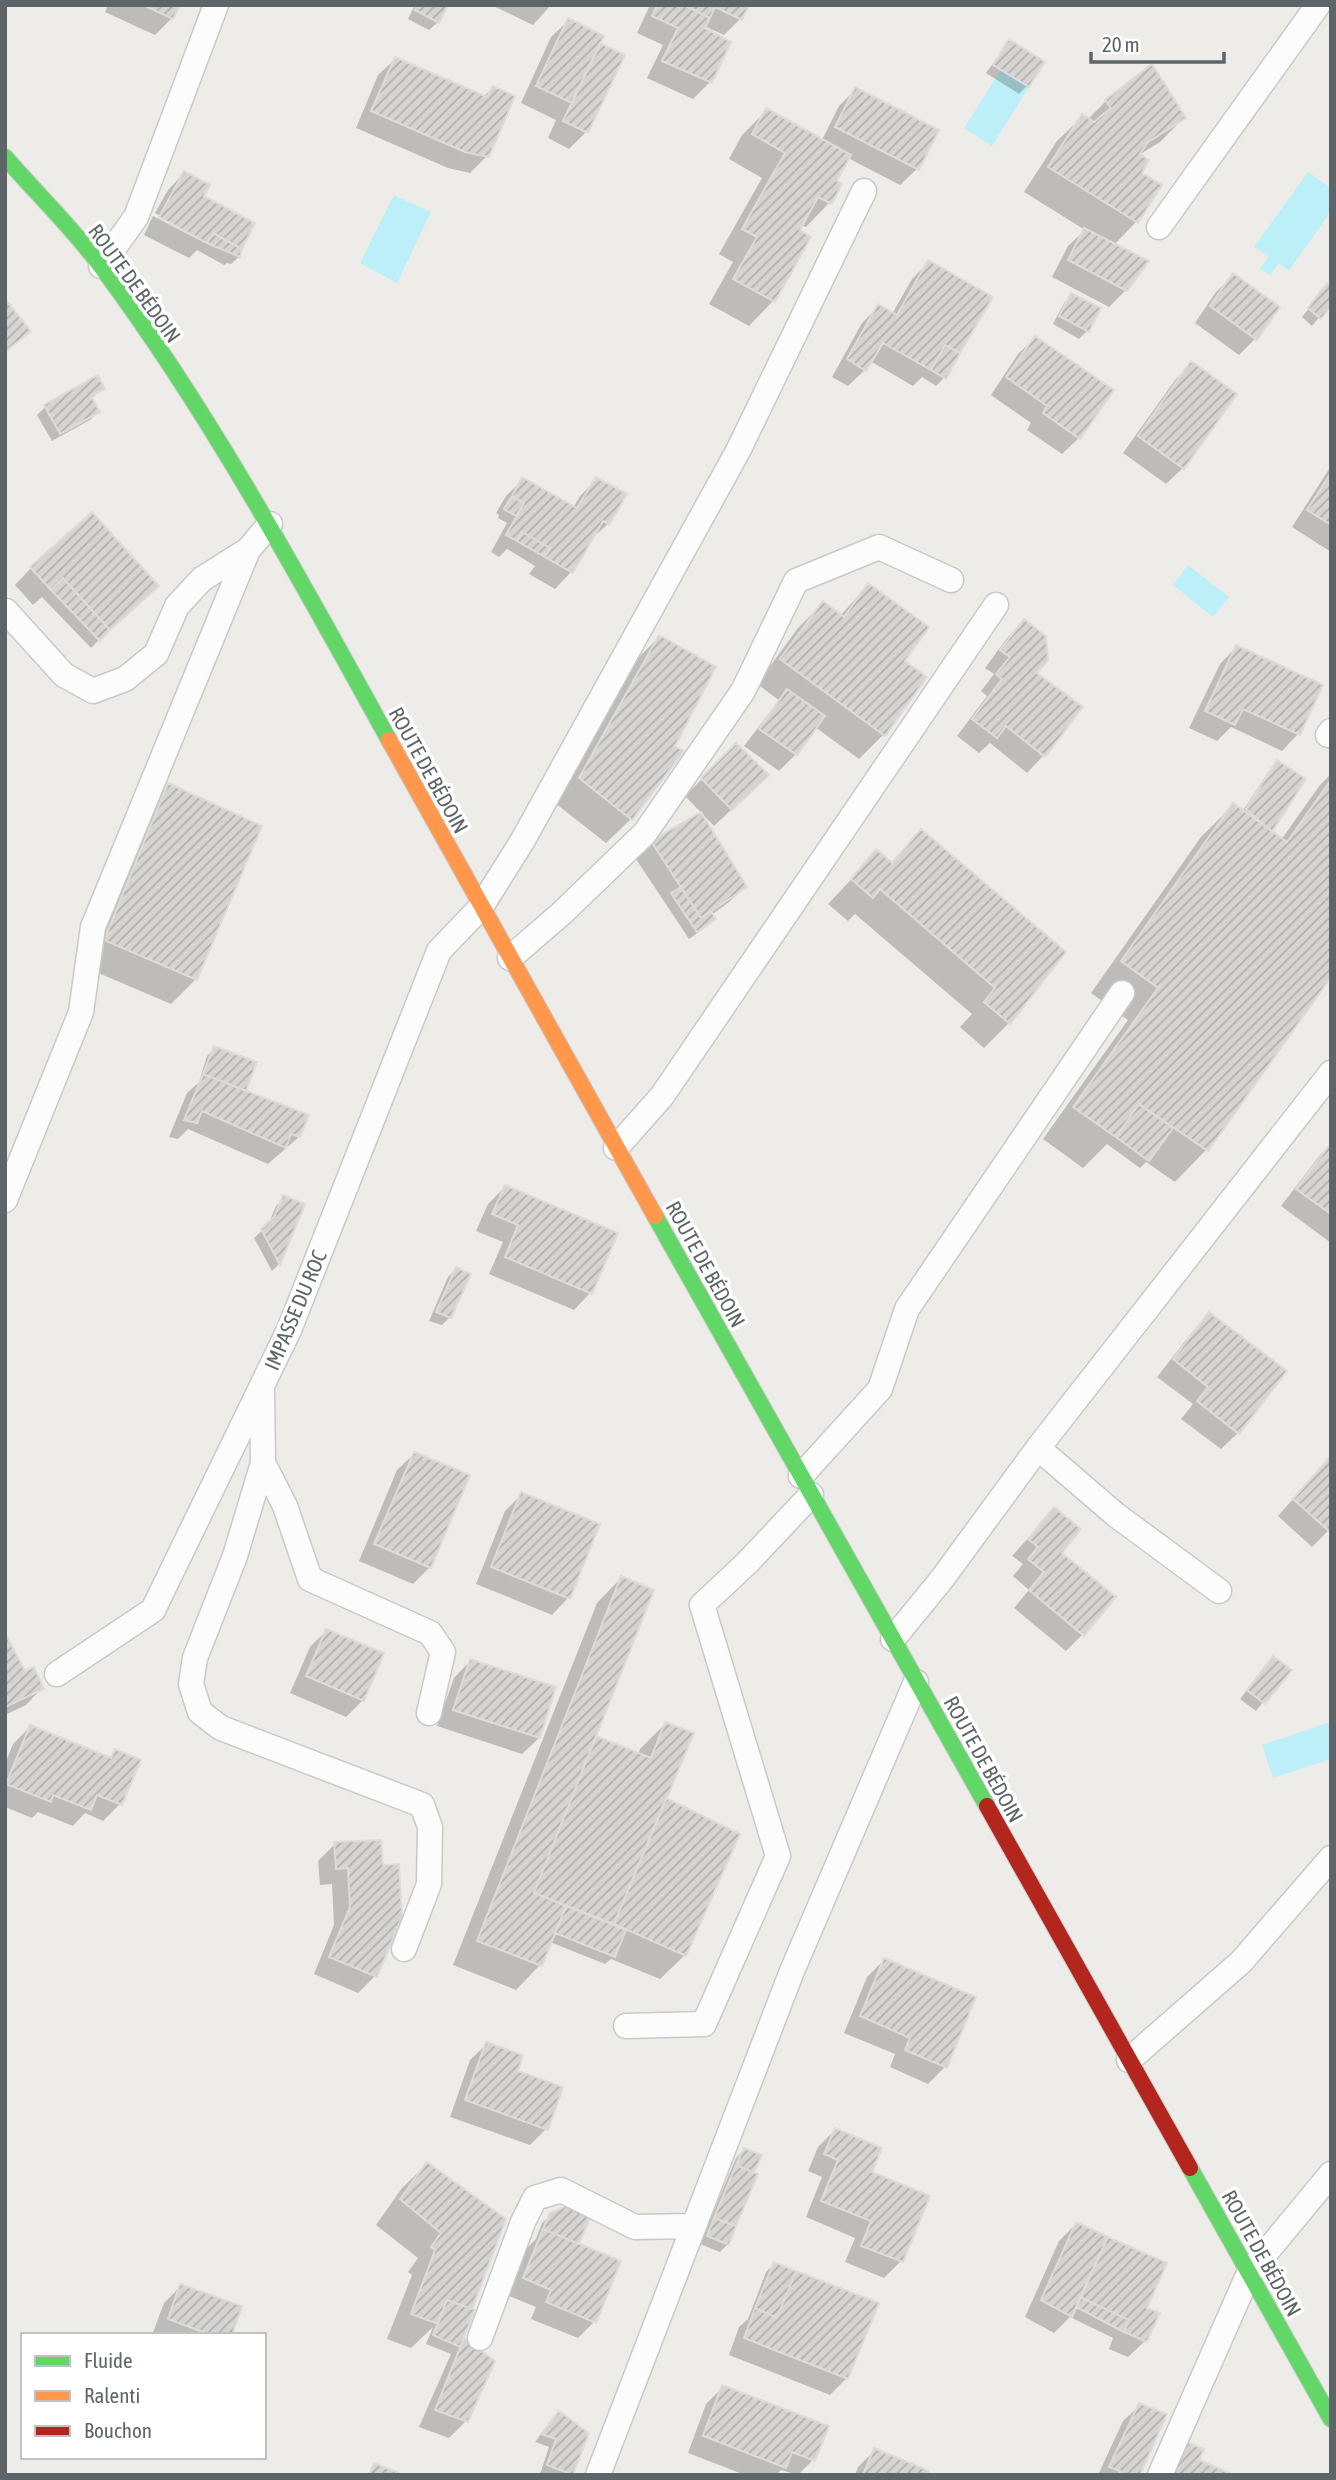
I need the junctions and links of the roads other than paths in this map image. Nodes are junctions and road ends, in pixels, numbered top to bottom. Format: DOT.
graph roads {
  1 [pos="216,5"];
  2 [pos="1318,5"];
  3 [pos="5,157"];
  4 [pos="864,191"];
  5 [pos="1159,227"];
  6 [pos="101,266"];
  7 [pos="270,524"];
  8 [pos="248,550"];
  9 [pos="951,580"];
  10 [pos="996,605"];
  11 [pos="6,611"];
  12 [pos="481,907"];
  13 [pos="510,958"];
  14 [pos="1122,993"];
  15 [pos="1331,1073"];
  16 [pos="616,1148"];
  17 [pos="5,1199"];
  18 [pos="262,1387"];
  19 [pos="1038,1448"];
  20 [pos="263,1463"];
  21 [pos="806,1486"];
  22 [pos="1219,1591"];
  23 [pos="893,1639"];
  24 [pos="57,1674"];
  25 [pos="916,1682"];
  26 [pos="429,1713"];
  27 [pos="1331,1858"];
  28 [pos="404,1949"];
  29 [pos="626,2026"];
  30 [pos="1129,2060"];
  31 [pos="1331,2175"];
  32 [pos="694,2226"];
  33 [pos="1249,2273"];
  34 [pos="480,2338"];
  35 [pos="1331,2419"];
  36 [pos="600,2474"];
  37 [pos="1160,2475"];
  1 -- 6 [label="lane"];
  2 -- 5 [label="lane"];
  3 -- 6 [label="main road, ROUTE DE BÉDOIN"];
  4 -- 12 [label="lane, IMPASSE DU ROC"];
  6 -- 7 [label="main road, ROUTE DE BÉDOIN"];
  7 -- 8 [label="lane"];
  7 -- 12 [label="main road, ROUTE DE BÉDOIN"];
  8 -- 11 [label="lane"];
  8 -- 17 [label="lane"];
  9 -- 13 [label="lane"];
  10 -- 16 [label="lane"];
  12 -- 13 [label="main road, ROUTE DE BÉDOIN"];
  12 -- 18 [label="lane, IMPASSE DU ROC"];
  13 -- 16 [label="main road, ROUTE DE BÉDOIN"];
  14 -- 21 [label="lane"];
  15 -- 19 [label="lane"];
  16 -- 21 [label="main road, ROUTE DE BÉDOIN"];
  18 -- 20 [label="lane"];
  18 -- 24 [label="lane, IMPASSE DU ROC"];
  19 -- 22 [label="lane"];
  19 -- 23 [label="lane"];
  20 -- 26 [label="lane"];
  20 -- 28 [label="lane"];
  21 -- 23 [label="main road, ROUTE DE BÉDOIN"];
  21 -- 29 [label="lane"];
  23 -- 25 [label="main road, ROUTE DE BÉDOIN"];
  25 -- 30 [label="main road, ROUTE DE BÉDOIN"];
  25 -- 32 [label="lane"];
  27 -- 30 [label="lane"];
  30 -- 33 [label="main road, ROUTE DE BÉDOIN"];
  31 -- 33 [label="lane"];
  32 -- 34 [label="lane"];
  32 -- 36 [label="lane"];
  33 -- 35 [label="main road, ROUTE DE BÉDOIN"];
  33 -- 37 [label="lane"];
}
